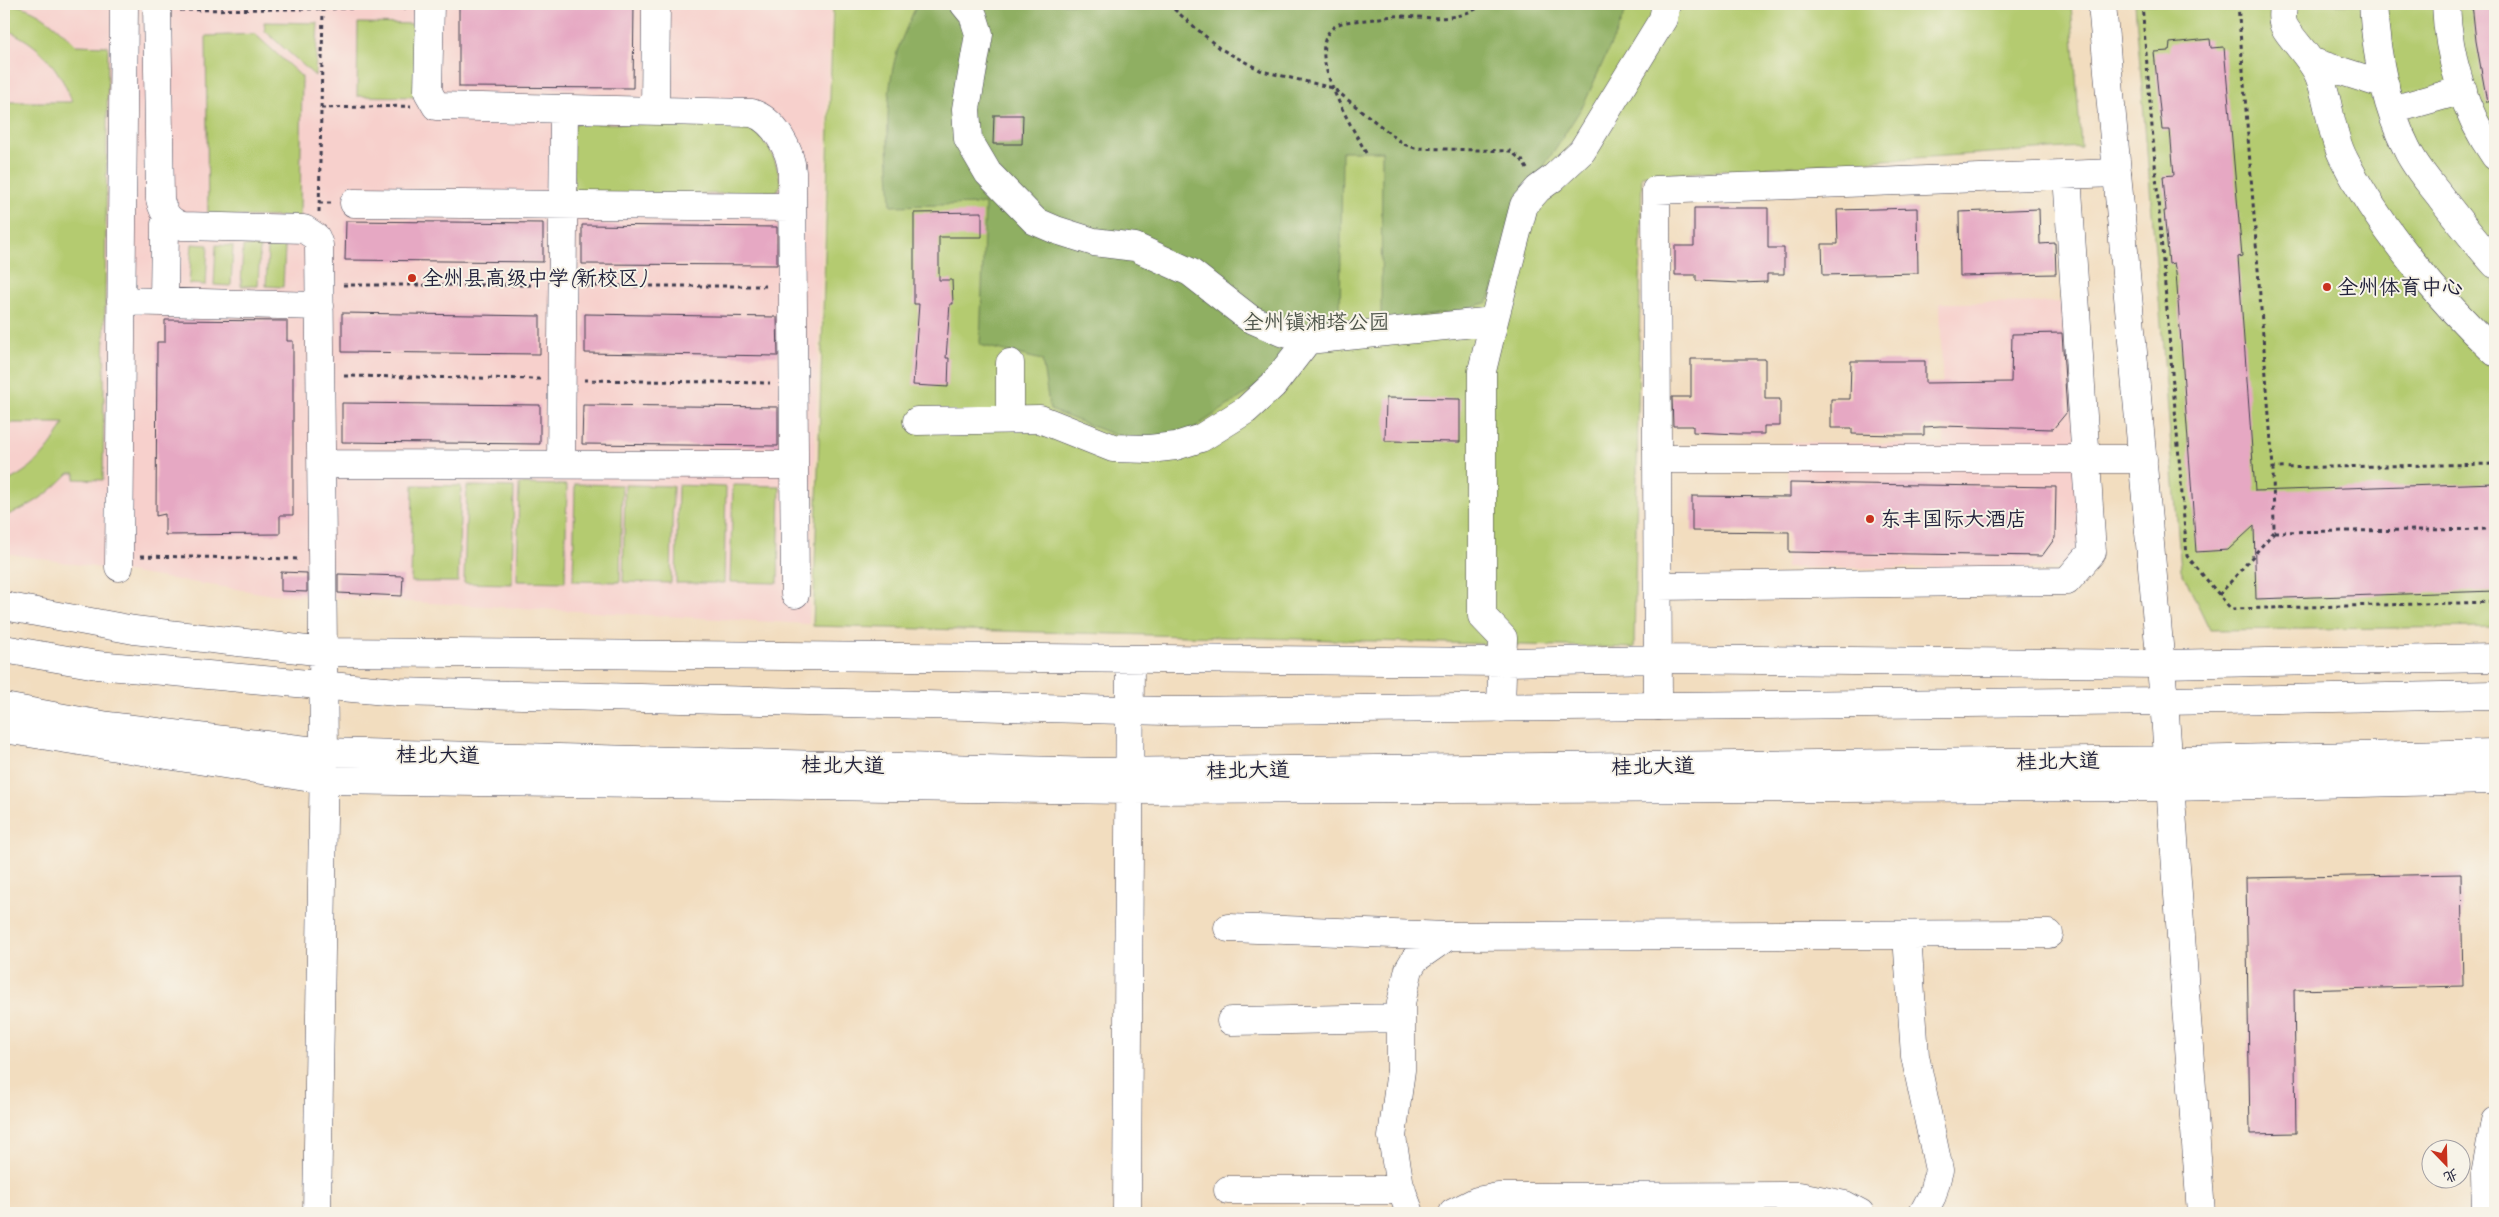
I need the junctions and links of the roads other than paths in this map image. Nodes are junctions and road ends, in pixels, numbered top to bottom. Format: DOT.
graph roads {
  1 [pos="124,4"];
  2 [pos="656,4"];
  3 [pos="964,4"];
  4 [pos="1666,4"];
  5 [pos="2102,4"];
  6 [pos="2283,4"];
  7 [pos="2373,4"];
  8 [pos="2446,4"];
  9 [pos="430,6"];
  10 [pos="157,7"];
  11 [pos="2312,62"];
  12 [pos="2384,84"];
  13 [pos="2463,90"];
  14 [pos="564,109"];
  15 [pos="2392,110"];
  16 [pos="655,111"];
  17 [pos="2495,156"];
  18 [pos="2117,173"];
  19 [pos="2067,175"];
  20 [pos="354,203"];
  21 [pos="563,205"];
  22 [pos="792,207"];
  23 [pos="122,224"];
  24 [pos="169,224"];
  25 [pos="2495,264"];
  26 [pos="121,301"];
  27 [pos="164,302"];
  28 [pos="320,306"];
  29 [pos="1494,321"];
  30 [pos="1308,340"];
  31 [pos="2495,352"];
  32 [pos="1010,363"];
  33 [pos="1010,420"];
  34 [pos="917,421"];
  35 [pos="1657,459"];
  36 [pos="2086,459"];
  37 [pos="2143,459"];
  38 [pos="322,464"];
  39 [pos="560,464"];
  40 [pos="793,464"];
  41 [pos="119,561"];
  42 [pos="1658,586"];
  43 [pos="795,594"];
  44 [pos="4,606"];
  45 [pos="4,649"];
  46 [pos="324,652"];
  47 [pos="2495,658"];
  48 [pos="1130,659"];
  49 [pos="1658,659"];
  50 [pos="1502,662"];
  51 [pos="2161,664"];
  52 [pos="324,685"];
  53 [pos="2495,696"];
  54 [pos="2164,702"];
  55 [pos="1658,706"];
  56 [pos="4,707"];
  57 [pos="1501,708"];
  58 [pos="1129,710"];
  59 [pos="4,729"];
  60 [pos="324,752"];
  61 [pos="2495,753"];
  62 [pos="2168,760"];
  63 [pos="324,780"];
  64 [pos="2495,780"];
  65 [pos="1128,781"];
  66 [pos="2170,787"];
  67 [pos="1228,928"];
  68 [pos="2049,934"];
  69 [pos="1908,935"];
  70 [pos="1448,936"];
  71 [pos="1401,1018"];
  72 [pos="1231,1021"];
  73 [pos="2495,1121"];
  74 [pos="1228,1190"];
  75 [pos="1406,1202"];
  76 [pos="317,1213"];
  77 [pos="1127,1213"];
  78 [pos="1453,1213"];
  79 [pos="1860,1213"];
  80 [pos="1923,1213"];
  81 [pos="2201,1213"];
  82 [pos="2486,1213"];
  1 -- 23 [label="main road"];
  2 -- 16 [label="main road"];
  3 -- 30 [label="main road"];
  4 -- 29 [label="main road"];
  5 -- 18 [label="main road"];
  6 -- 11 [label="main road"];
  7 -- 12 [label="main road"];
  8 -- 13 [label="main road"];
  9 -- 14 [label="main road"];
  10 -- 24 [label="main road"];
  11 -- 12 [label="main road"];
  11 -- 31 [label="main road"];
  12 -- 15 [label="main road"];
  13 -- 15 [label="main road"];
  13 -- 17 [label="main road"];
  14 -- 16 [label="main road"];
  14 -- 21 [label="main road"];
  15 -- 25 [label="main road"];
  16 -- 22 [label="main road"];
  18 -- 19 [label="main road"];
  18 -- 37 [label="main road"];
  19 -- 35 [label="main road"];
  19 -- 36 [label="main road"];
  20 -- 21 [label="main road"];
  21 -- 22 [label="main road"];
  21 -- 39 [label="main road"];
  22 -- 40 [label="main road"];
  23 -- 24 [label="main road"];
  23 -- 26 [label="main road"];
  24 -- 27 [label="main road"];
  24 -- 28 [label="main road"];
  26 -- 27 [label="main road"];
  26 -- 41 [label="main road"];
  27 -- 28 [label="main road"];
  28 -- 38 [label="main road"];
  29 -- 30 [label="main road"];
  29 -- 50 [label="main road"];
  30 -- 33 [label="main road"];
  32 -- 33 [label="main road"];
  33 -- 34 [label="main road"];
  35 -- 36 [label="main road"];
  35 -- 42 [label="main road"];
  36 -- 37 [label="main road"];
  36 -- 42 [label="main road"];
  37 -- 51 [label="main road"];
  38 -- 39 [label="main road"];
  38 -- 46 [label="main road"];
  39 -- 40 [label="main road"];
  40 -- 43 [label="main road"];
  42 -- 49 [label="main road"];
  44 -- 46 [label="main road"];
  45 -- 52 [label="main road"];
  46 -- 48 [label="main road"];
  46 -- 52 [label="main road"];
  47 -- 51 [label="main road"];
  48 -- 50 [label="main road"];
  48 -- 58 [label="main road"];
  49 -- 50 [label="main road"];
  49 -- 51 [label="main road"];
  49 -- 55 [label="main road"];
  50 -- 57 [label="main road"];
  51 -- 54 [label="main road"];
  52 -- 58 [label="main road"];
  52 -- 60 [label="main road"];
  53 -- 54 [label="main road"];
  54 -- 55 [label="main road"];
  54 -- 62 [label="main road"];
  55 -- 57 [label="main road"];
  56 -- 60 [label="main road, 桂北大道"];
  57 -- 58 [label="main road"];
  58 -- 65 [label="main road"];
  59 -- 63 [label="main road"];
  60 -- 63 [label="main road"];
  60 -- 65 [label="main road, 桂北大道"];
  61 -- 62 [label="main road, 桂北大道"];
  62 -- 65 [label="main road, 桂北大道"];
  62 -- 66 [label="main road"];
  63 -- 65 [label="main road"];
  63 -- 76 [label="main road"];
  64 -- 66 [label="main road"];
  65 -- 66 [label="main road"];
  65 -- 77 [label="main road"];
  66 -- 81 [label="main road"];
  67 -- 70 [label="main road"];
  68 -- 69 [label="main road"];
  69 -- 70 [label="main road"];
  69 -- 80 [label="main road"];
  70 -- 71 [label="main road"];
  71 -- 72 [label="main road"];
  71 -- 75 [label="main road"];
  73 -- 82 [label="main road"];
  74 -- 75 [label="main road"];
  78 -- 79 [label="main road"];
}
